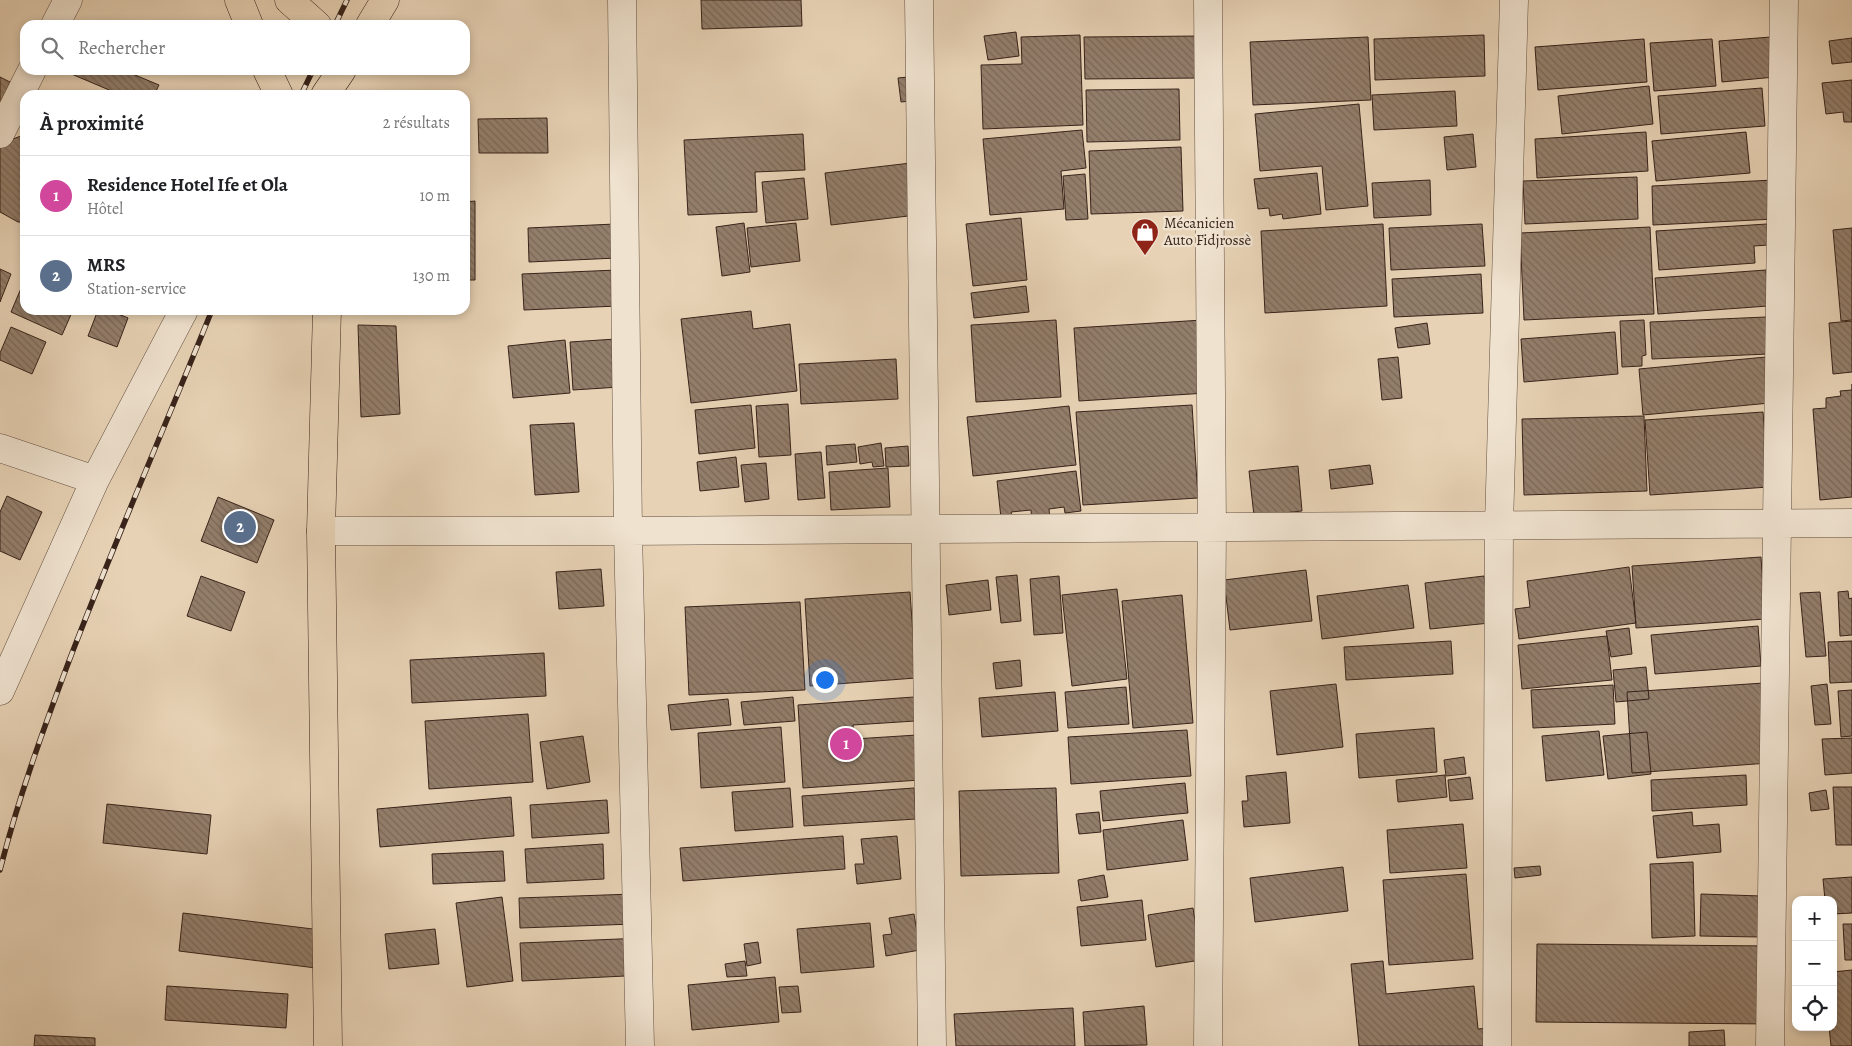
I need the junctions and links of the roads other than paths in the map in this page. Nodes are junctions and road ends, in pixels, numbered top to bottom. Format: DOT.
graph roads {
  1 [pos="68,0"];
  2 [pos="239,0"];
  3 [pos="385,0"];
  4 [pos="622,0"];
  5 [pos="919,0"];
  6 [pos="1208,0"];
  7 [pos="1514,0"];
  8 [pos="1784,0"];
  9 [pos="58,20"];
  10 [pos="247,20"];
  11 [pos="373,20"];
  12 [pos="30,75"];
  13 [pos="343,77"];
  14 [pos="22,90"];
  15 [pos="330,90"];
  16 [pos="20,94"];
  17 [pos="0,134"];
  18 [pos="181,315"];
  19 [pos="327,315"];
  20 [pos="0,448"];
  21 [pos="95,480"];
  22 [pos="1776,522"];
  23 [pos="1852,523"];
  24 [pos="1499,524"];
  25 [pos="1212,526"];
  26 [pos="925,528"];
  27 [pos="322,531"];
  28 [pos="628,532"];
  29 [pos="0,691"];
  30 [pos="328,1046"];
  31 [pos="640,1046"];
  32 [pos="932,1046"];
  33 [pos="1208,1046"];
  34 [pos="1497,1046"];
  35 [pos="1770,1046"];
  1 -- 9 [label="street"];
  2 -- 10 [label="main road"];
  3 -- 11 [label="main road"];
  4 -- 28 [label="street"];
  5 -- 26 [label="street"];
  6 -- 25 [label="street"];
  7 -- 24 [label="street"];
  8 -- 22 [label="street"];
  12 -- 14 [label="street"];
  13 -- 15 [label="main road"];
  16 -- 17 [label="street"];
  18 -- 21 [label="street"];
  19 -- 27 [label="main road"];
  20 -- 21 [label="street"];
  21 -- 29 [label="street"];
  22 -- 23 [label="street"];
  22 -- 24 [label="street"];
  22 -- 35 [label="street"];
  24 -- 25 [label="street"];
  24 -- 34 [label="street"];
  25 -- 26 [label="street"];
  25 -- 33 [label="street"];
  26 -- 28 [label="street"];
  26 -- 32 [label="street"];
  27 -- 28 [label="street"];
  27 -- 30 [label="main road"];
  28 -- 31 [label="street"];
}
